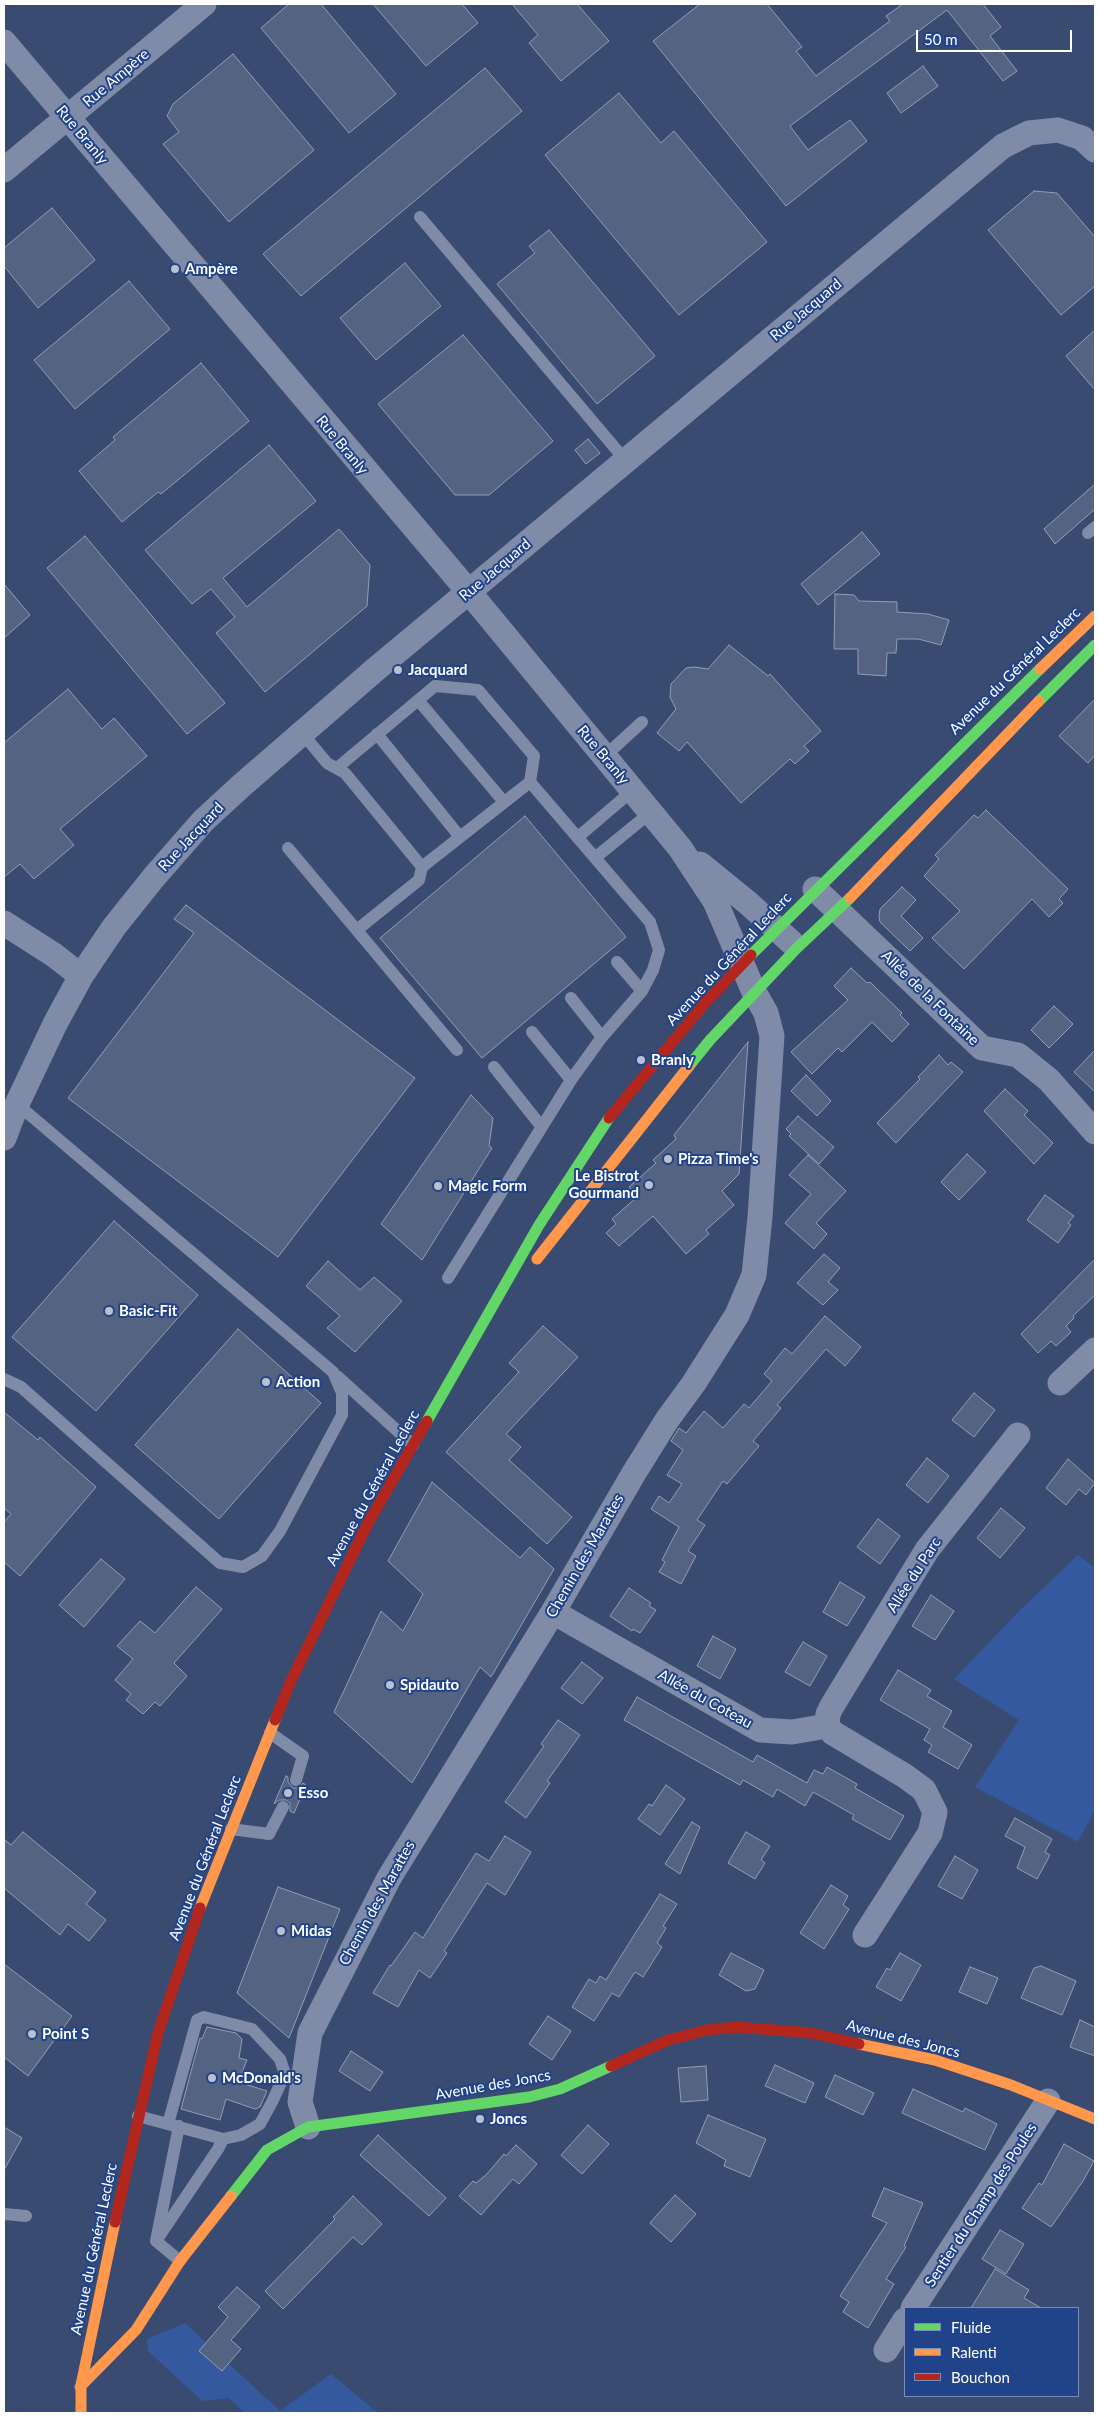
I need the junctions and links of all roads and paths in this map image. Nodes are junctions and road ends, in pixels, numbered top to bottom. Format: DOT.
graph roads {
  1 [pos="204,4"];
  2 [pos="4,42"];
  3 [pos="67,118"];
  4 [pos="1095,150"];
  5 [pos="4,170"];
  6 [pos="420,217"];
  7 [pos="626,461"];
  8 [pos="468,592"];
  9 [pos="1095,616"];
  10 [pos="1095,645"];
  11 [pos="418,700"];
  12 [pos="642,722"];
  13 [pos="302,733"];
  14 [pos="377,734"];
  15 [pos="604,757"];
  16 [pos="337,768"];
  17 [pos="530,782"];
  18 [pos="632,791"];
  19 [pos="504,802"];
  20 [pos="650,813"];
  21 [pos="460,837"];
  22 [pos="578,837"];
  23 [pos="288,848"];
  24 [pos="680,848"];
  25 [pos="596,857"];
  26 [pos="422,867"];
  27 [pos="815,889"];
  28 [pos="838,911"];
  29 [pos="4,922"];
  30 [pos="775,929"];
  31 [pos="358,930"];
  32 [pos="797,948"];
  33 [pos="617,962"];
  34 [pos="743,963"];
  35 [pos="81,976"];
  36 [pos="642,992"];
  37 [pos="754,992"];
  38 [pos="571,998"];
  39 [pos="532,1032"];
  40 [pos="602,1037"];
  41 [pos="457,1050"];
  42 [pos="494,1067"];
  43 [pos="571,1080"];
  44 [pos="17,1104"];
  45 [pos="541,1126"];
  46 [pos="1095,1132"];
  47 [pos="4,1138"];
  48 [pos="533,1265"];
  49 [pos="448,1278"];
  50 [pos="521,1281"];
  51 [pos="1095,1350"];
  52 [pos="333,1372"];
  53 [pos="452,1377"];
  54 [pos="4,1379"];
  55 [pos="1060,1383"];
  56 [pos="1018,1435"];
  57 [pos="413,1446"];
  58 [pos="553,1612"];
  59 [pos="827,1726"];
  60 [pos="270,1733"];
  61 [pos="296,1780"];
  62 [pos="283,1807"];
  63 [pos="231,1829"];
  64 [pos="865,1936"];
  65 [pos="1048,2101"];
  66 [pos="138,2116"];
  67 [pos="1095,2119"];
  68 [pos="174,2125"];
  69 [pos="308,2127"];
  70 [pos="223,2139"];
  71 [pos="4,2214"];
  72 [pos="26,2216"];
  73 [pos="156,2241"];
  74 [pos="180,2260"];
  75 [pos="914,2307"];
  76 [pos="904,2322"];
  77 [pos="886,2350"];
  78 [pos="82,2385"];
  79 [pos="70,2413"];
  80 [pos="81,2413"];
  1 -- 3 [label="street, Rue Ampère"];
  2 -- 3 [label="street, Rue Branly"];
  3 -- 5 [label="street, Rue Ampère"];
  3 -- 8 [label="street, Rue Branly"];
  4 -- 7 [label="street, Rue Jacquard"];
  6 -- 7 [label="lane"];
  7 -- 8 [label="street, Rue Jacquard"];
  8 -- 13 [label="street, Rue Jacquard"];
  8 -- 15 [label="street, Rue Branly"];
  9 -- 27 [label="main road, Avenue du Général Leclerc"];
  10 -- 28 [label="main road"];
  11 -- 14 [label="lane"];
  11 -- 17 [label="lane"];
  11 -- 19 [label="lane"];
  12 -- 15 [label="lane"];
  13 -- 16 [label="lane"];
  13 -- 35 [label="street, Rue Jacquard"];
  14 -- 16 [label="lane"];
  14 -- 21 [label="lane"];
  15 -- 18 [label="street, Rue Branly"];
  16 -- 26 [label="lane"];
  17 -- 19 [label="lane"];
  17 -- 22 [label="lane"];
  18 -- 20 [label="street, Rue Branly"];
  18 -- 22 [label="lane"];
  19 -- 21 [label="lane"];
  20 -- 24 [label="street, Rue Branly"];
  20 -- 25 [label="lane"];
  21 -- 26 [label="lane"];
  22 -- 25 [label="lane"];
  23 -- 31 [label="lane"];
  24 -- 30 [label="street, Rue Branly"];
  24 -- 34 [label="street, Rue Branly"];
  25 -- 36 [label="lane"];
  26 -- 31 [label="lane"];
  27 -- 28 [label="street, Allée de la Fontaine"];
  27 -- 30 [label="main road, Avenue du Général Leclerc"];
  28 -- 32 [label="main road"];
  28 -- 46 [label="street, Allée de la Fontaine"];
  29 -- 35 [label="street"];
  30 -- 32 [label="street, Rue Branly"];
  30 -- 34 [label="main road, Avenue du Général Leclerc"];
  31 -- 41 [label="lane"];
  32 -- 37 [label="main road"];
  33 -- 36 [label="lane"];
  34 -- 37 [label="street, Chemin des Marattes"];
  34 -- 53 [label="main road, Avenue du Général Leclerc"];
  35 -- 44 [label="street, Rue Jacquard"];
  36 -- 40 [label="lane"];
  37 -- 48 [label="main road"];
  37 -- 58 [label="street, Chemin des Marattes"];
  38 -- 40 [label="lane"];
  39 -- 43 [label="lane"];
  40 -- 43 [label="lane"];
  42 -- 45 [label="lane"];
  43 -- 45 [label="lane"];
  44 -- 47 [label="street, Rue Jacquard"];
  44 -- 52 [label="lane"];
  45 -- 49 [label="lane"];
  50 -- 53 [label="main road, Avenue du Général Leclerc"];
  51 -- 55 [label="street"];
  52 -- 54 [label="lane"];
  52 -- 57 [label="lane"];
  53 -- 57 [label="main road, Avenue du Général Leclerc"];
  56 -- 59 [label="street, Allée du Parc"];
  57 -- 60 [label="main road, Avenue du Général Leclerc"];
  58 -- 59 [label="street, Allée du Coteau"];
  58 -- 69 [label="street, Chemin des Marattes"];
  59 -- 64 [label="street"];
  60 -- 61 [label="lane"];
  60 -- 63 [label="main road, Avenue du Général Leclerc"];
  62 -- 63 [label="lane"];
  63 -- 66 [label="main road, Avenue du Général Leclerc"];
  65 -- 67 [label="main road, Avenue des Joncs"];
  65 -- 69 [label="main road, Avenue des Joncs"];
  65 -- 75 [label="street, Sentier du Champ des Poules"];
  66 -- 68 [label="lane"];
  66 -- 78 [label="main road, Avenue du Général Leclerc"];
  68 -- 70 [label="lane"];
  68 -- 70 [label="lane"];
  68 -- 73 [label="lane"];
  69 -- 74 [label="main road, Avenue des Joncs"];
  70 -- 73 [label="lane"];
  71 -- 72 [label="lane"];
  73 -- 74 [label="lane"];
  74 -- 78 [label="main road, Avenue des Joncs"];
  76 -- 77 [label="street"];
  78 -- 79 [label="main road, Avenue du Général Leclerc"];
  78 -- 80 [label="main road, Avenue du Général Leclerc"];
}
